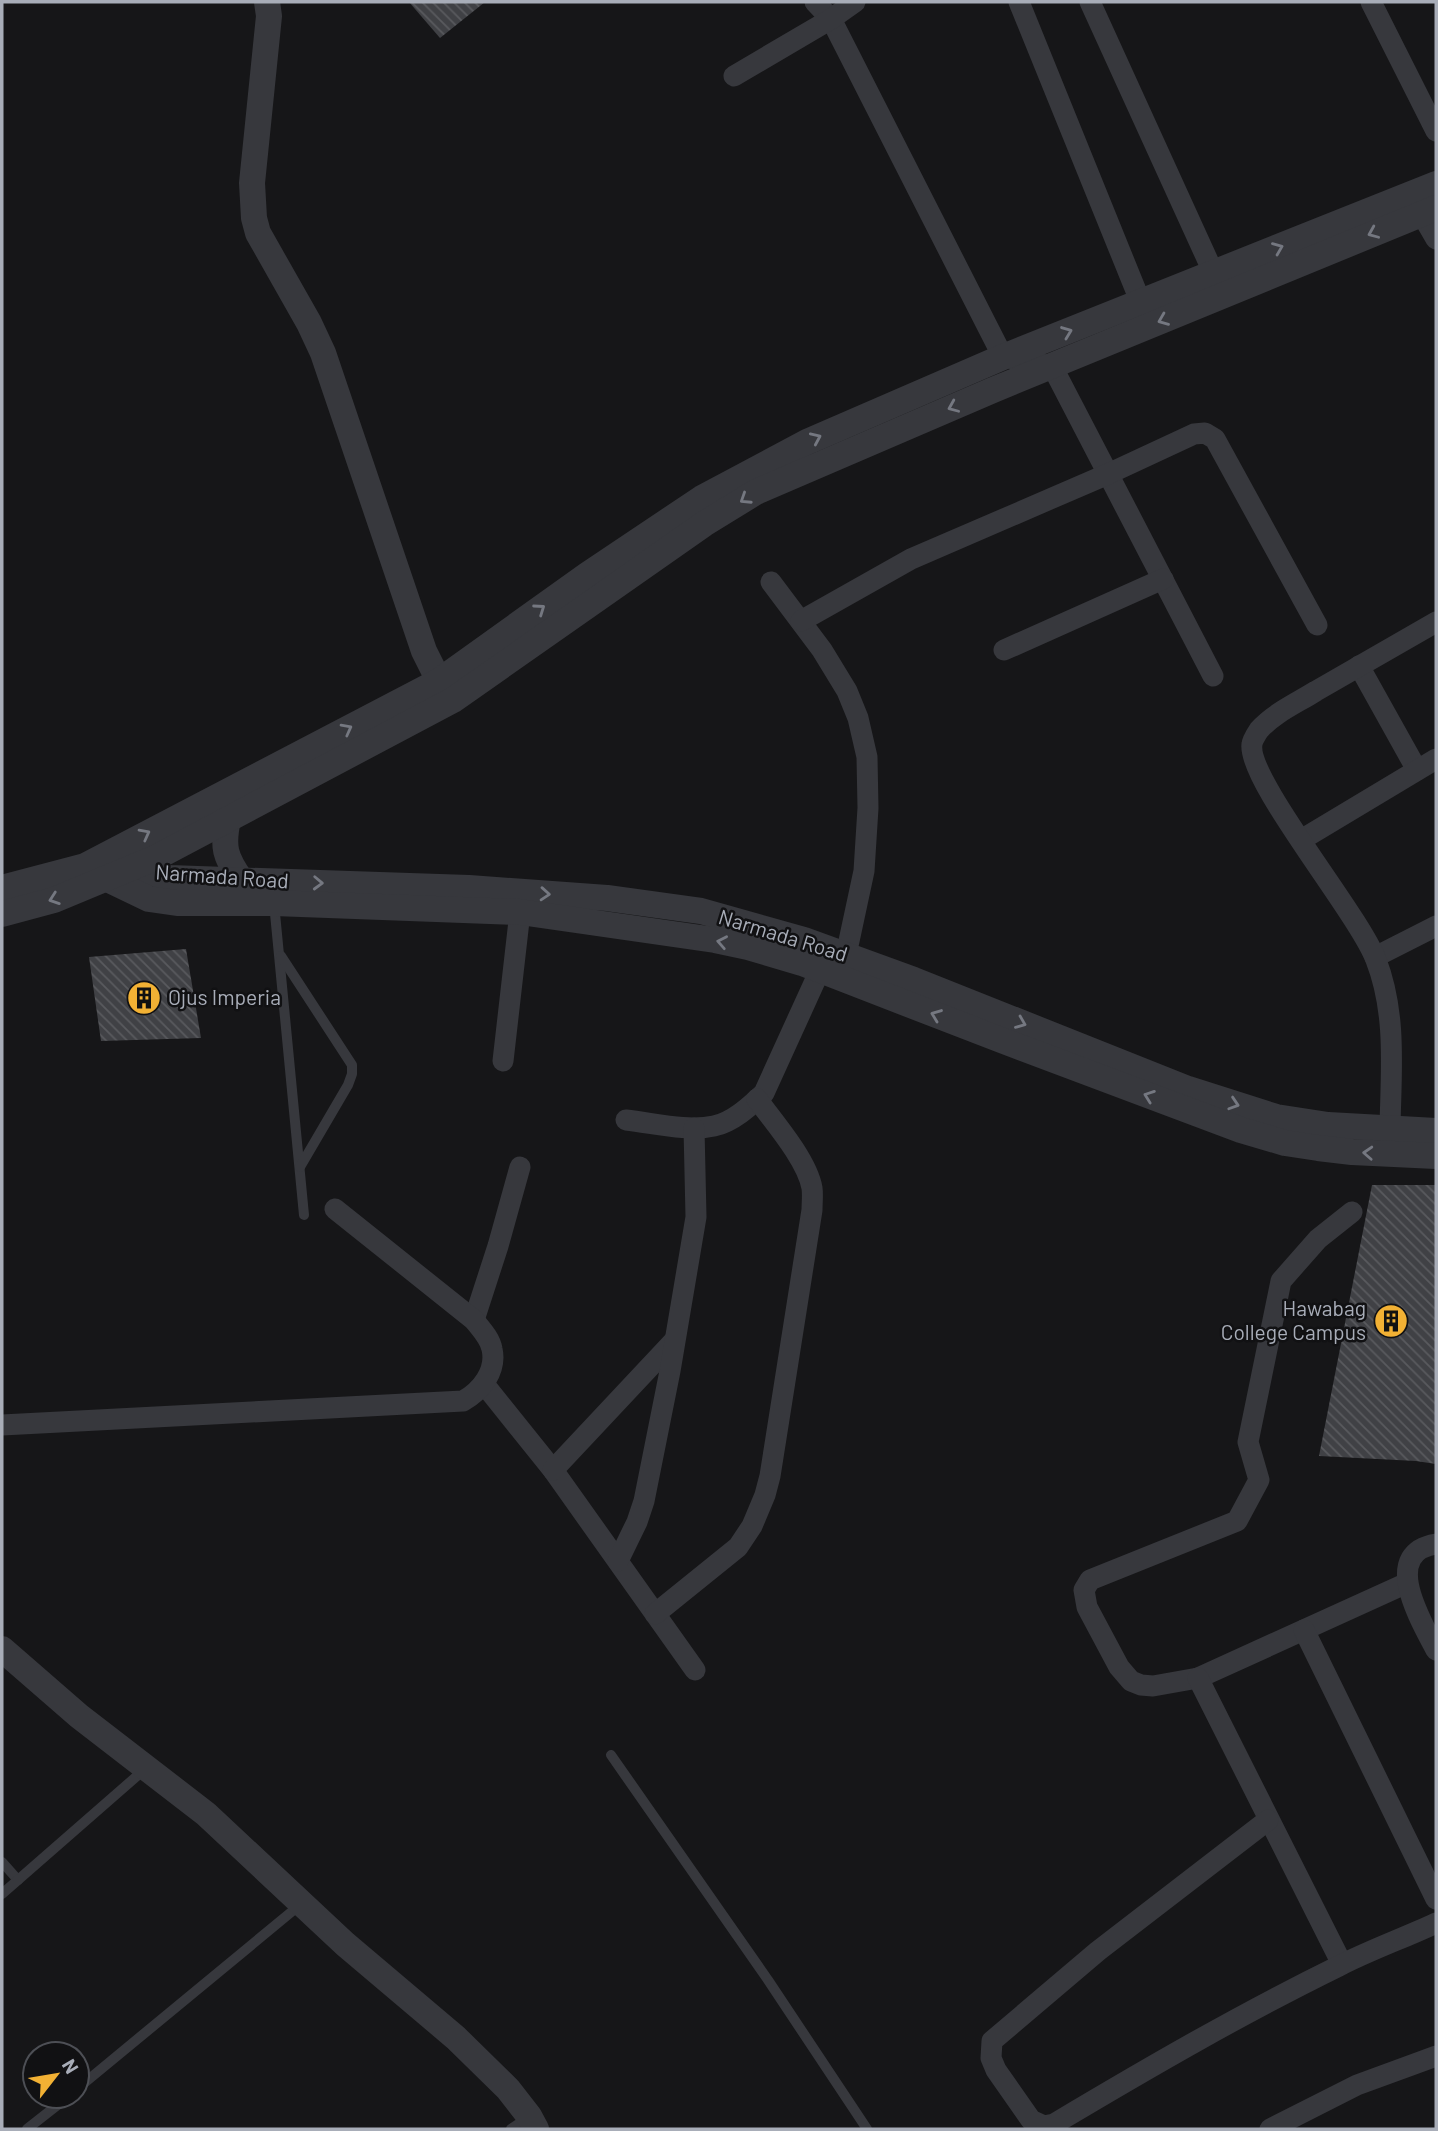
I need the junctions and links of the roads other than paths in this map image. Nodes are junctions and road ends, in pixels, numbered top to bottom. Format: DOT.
graph roads {
  1 [pos="267,2"];
  2 [pos="815,2"];
  3 [pos="855,2"];
  4 [pos="1019,2"];
  5 [pos="1090,2"];
  6 [pos="1371,2"];
  7 [pos="831,19"];
  8 [pos="734,76"];
  9 [pos="1436,131"];
  10 [pos="1436,184"];
  11 [pos="1429,211"];
  12 [pos="1436,239"];
  13 [pos="1214,274"];
  14 [pos="1142,303"];
  15 [pos="1003,357"];
  16 [pos="1052,366"];
  17 [pos="1108,474"];
  18 [pos="1163,579"];
  19 [pos="771,582"];
  20 [pos="801,621"];
  21 [pos="1436,622"];
  22 [pos="1317,625"];
  23 [pos="1004,650"];
  24 [pos="1359,666"];
  25 [pos="1213,676"];
  26 [pos="446,690"];
  27 [pos="1436,759"];
  28 [pos="1417,771"];
  29 [pos="228,819"];
  30 [pos="1301,840"];
  31 [pos="99,866"];
  32 [pos="130,868"];
  33 [pos="241,880"];
  34 [pos="2,888"];
  35 [pos="274,903"];
  36 [pos="520,912"];
  37 [pos="2,914"];
  38 [pos="1436,926"];
  39 [pos="279,954"];
  40 [pos="846,955"];
  41 [pos="1375,957"];
  42 [pos="820,970"];
  43 [pos="503,1061"];
  44 [pos="757,1100"];
  45 [pos="626,1120"];
  46 [pos="694,1128"];
  47 [pos="1390,1128"];
  48 [pos="1436,1131"];
  49 [pos="1436,1156"];
  50 [pos="520,1167"];
  51 [pos="299,1168"];
  52 [pos="335,1209"];
  53 [pos="1352,1212"];
  54 [pos="304,1215"];
  55 [pos="474,1320"];
  56 [pos="675,1340"];
  57 [pos="484,1384"];
  58 [pos="2,1425"];
  59 [pos="553,1470"];
  60 [pos="1436,1545"];
  61 [pos="618,1561"];
  62 [pos="1408,1583"];
  63 [pos="655,1614"];
  64 [pos="1304,1630"];
  65 [pos="1436,1650"];
  66 [pos="3,1652"];
  67 [pos="695,1670"];
  68 [pos="1198,1678"];
  69 [pos="611,1755"];
  70 [pos="145,1769"];
  71 [pos="1268,1820"];
  72 [pos="2,1863"];
  73 [pos="18,1880"];
  74 [pos="2,1894"];
  75 [pos="1436,1899"];
  76 [pos="301,1904"];
  77 [pos="1436,1923"];
  78 [pos="1342,1965"];
  79 [pos="1436,2056"];
  80 [pos="91,2077"];
  81 [pos="51,2110"];
  82 [pos="526,2125"];
  83 [pos="27,2129"];
  84 [pos="867,2129"];
  85 [pos="1270,2129"];
  1 -- 26 [label="street"];
  2 -- 7 [label="street"];
  3 -- 7 [label="street"];
  4 -- 14 [label="street"];
  5 -- 13 [label="street"];
  6 -- 9 [label="street"];
  7 -- 8 [label="street"];
  7 -- 15 [label="street"];
  13 -- 10 [label="street, one-way"];
  11 -- 12 [label="street"];
  11 -- 16 [label="street, one-way"];
  13 -- 14 [label="street"];
  15 -- 14 [label="street, one-way"];
  15 -- 16 [label="street"];
  26 -- 15 [label="street, one-way"];
  16 -- 17 [label="street"];
  16 -- 26 [label="street, one-way"];
  17 -- 18 [label="street"];
  17 -- 20 [label="street"];
  17 -- 22 [label="street"];
  18 -- 23 [label="street"];
  18 -- 25 [label="street"];
  19 -- 20 [label="street"];
  20 -- 40 [label="street"];
  21 -- 24 [label="street"];
  24 -- 28 [label="street"];
  24 -- 30 [label="street"];
  26 -- 29 [label="street"];
  31 -- 26 [label="street, one-way"];
  27 -- 28 [label="street"];
  28 -- 30 [label="street"];
  29 -- 32 [label="street"];
  29 -- 33 [label="street"];
  30 -- 41 [label="street"];
  31 -- 32 [label="street, Narmada Road"];
  31 -- 34 [label="street"];
  31 -- 35 [label="street"];
  31 -- 37 [label="street, one-way"];
  32 -- 33 [label="street, Narmada Road"];
  33 -- 40 [label="street, Narmada Road, one-way"];
  35 -- 36 [label="street"];
  35 -- 39 [label="lane"];
  42 -- 36 [label="street, one-way"];
  36 -- 43 [label="street"];
  38 -- 41 [label="street"];
  39 -- 51 [label="lane"];
  39 -- 51 [label="lane"];
  40 -- 47 [label="street, Narmada Road, one-way"];
  41 -- 47 [label="street"];
  42 -- 44 [label="street"];
  49 -- 42 [label="street, one-way"];
  44 -- 46 [label="street"];
  44 -- 63 [label="street"];
  45 -- 46 [label="street"];
  46 -- 56 [label="street"];
  47 -- 48 [label="street, Narmada Road"];
  50 -- 55 [label="street"];
  51 -- 54 [label="lane"];
  52 -- 55 [label="street"];
  53 -- 68 [label="street"];
  55 -- 57 [label="street"];
  56 -- 59 [label="street"];
  56 -- 61 [label="street"];
  57 -- 58 [label="street"];
  57 -- 59 [label="street"];
  59 -- 61 [label="street"];
  60 -- 62 [label="street"];
  61 -- 63 [label="street"];
  62 -- 64 [label="street"];
  62 -- 65 [label="street"];
  63 -- 67 [label="street"];
  64 -- 68 [label="street"];
  64 -- 75 [label="street"];
  66 -- 70 [label="street"];
  68 -- 71 [label="street"];
  69 -- 84 [label="lane"];
  70 -- 73 [label="lane"];
  70 -- 76 [label="street"];
  71 -- 78 [label="street"];
  71 -- 78 [label="street"];
  72 -- 73 [label="lane"];
  73 -- 74 [label="lane"];
  76 -- 80 [label="lane"];
  76 -- 82 [label="street"];
  77 -- 78 [label="street"];
  79 -- 85 [label="street"];
  81 -- 83 [label="lane"];
}
